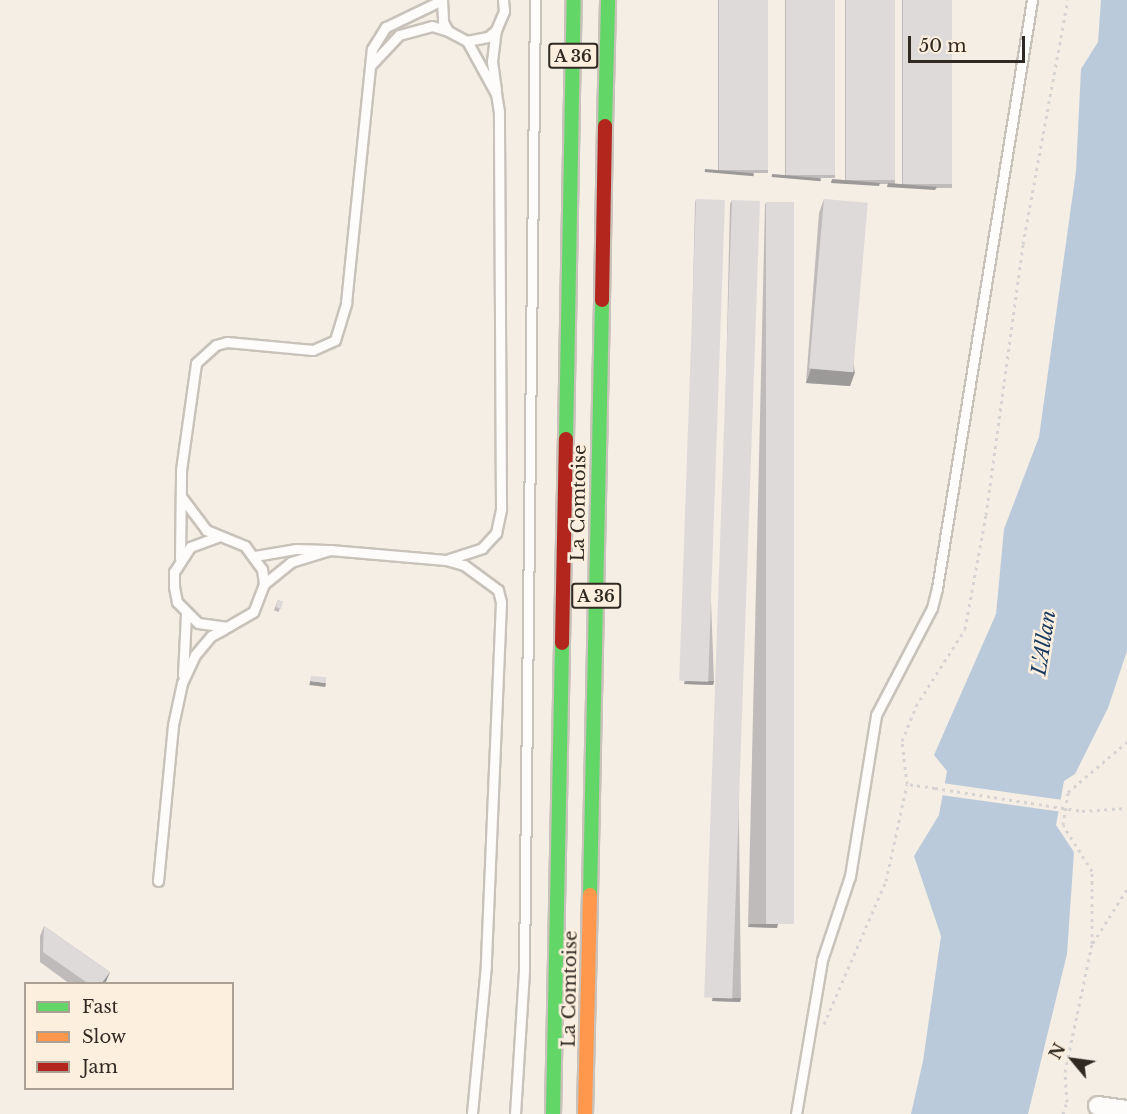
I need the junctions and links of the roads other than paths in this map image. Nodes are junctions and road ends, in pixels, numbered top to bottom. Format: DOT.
graph roads {
  1 [pos="442,0"];
  2 [pos="502,0"];
  3 [pos="535,0"];
  4 [pos="570,0"];
  5 [pos="574,0"];
  6 [pos="609,0"];
  7 [pos="1032,0"];
  8 [pos="496,30"];
  9 [pos="448,31"];
  10 [pos="467,41"];
  11 [pos="368,68"];
  12 [pos="496,94"];
  13 [pos="572,113"];
  14 [pos="180,493"];
  15 [pos="217,537"];
  16 [pos="330,550"];
  17 [pos="255,556"];
  18 [pos="180,558"];
  19 [pos="446,560"];
  20 [pos="264,584"];
  21 [pos="186,614"];
  22 [pos="227,627"];
  23 [pos="182,683"];
  24 [pos="158,881"];
  25 [pos="1098,1107"];
  26 [pos="1127,1110"];
  27 [pos="472,1114"];
  28 [pos="515,1114"];
  29 [pos="553,1114"];
  30 [pos="585,1114"];
  31 [pos="796,1114"];
  1 -- 9 [label="lane"];
  1 -- 11 [label="lane"];
  2 -- 8 [label="lane"];
  3 -- 28 [label="lane"];
  4 -- 13 [label="highway"];
  5 -- 13 [label="highway, La Comtoise / A 36"];
  6 -- 30 [label="highway, La Comtoise / A 36"];
  7 -- 31 [label="lane"];
  8 -- 10 [label="lane"];
  8 -- 12 [label="lane"];
  9 -- 10 [label="lane"];
  9 -- 11 [label="lane"];
  10 -- 12 [label="lane"];
  11 -- 14 [label="lane"];
  12 -- 19 [label="lane"];
  13 -- 29 [label="highway, La Comtoise / A 36"];
  14 -- 15 [label="lane"];
  14 -- 18 [label="lane"];
  15 -- 17 [label="lane"];
  15 -- 18 [label="lane"];
  16 -- 17 [label="lane"];
  16 -- 19 [label="lane"];
  16 -- 20 [label="lane"];
  17 -- 20 [label="lane"];
  18 -- 21 [label="lane"];
  19 -- 27 [label="lane"];
  20 -- 22 [label="lane"];
  21 -- 22 [label="lane"];
  21 -- 23 [label="lane"];
  22 -- 23 [label="lane"];
  23 -- 24 [label="lane"];
  25 -- 26 [label="street"];
}
